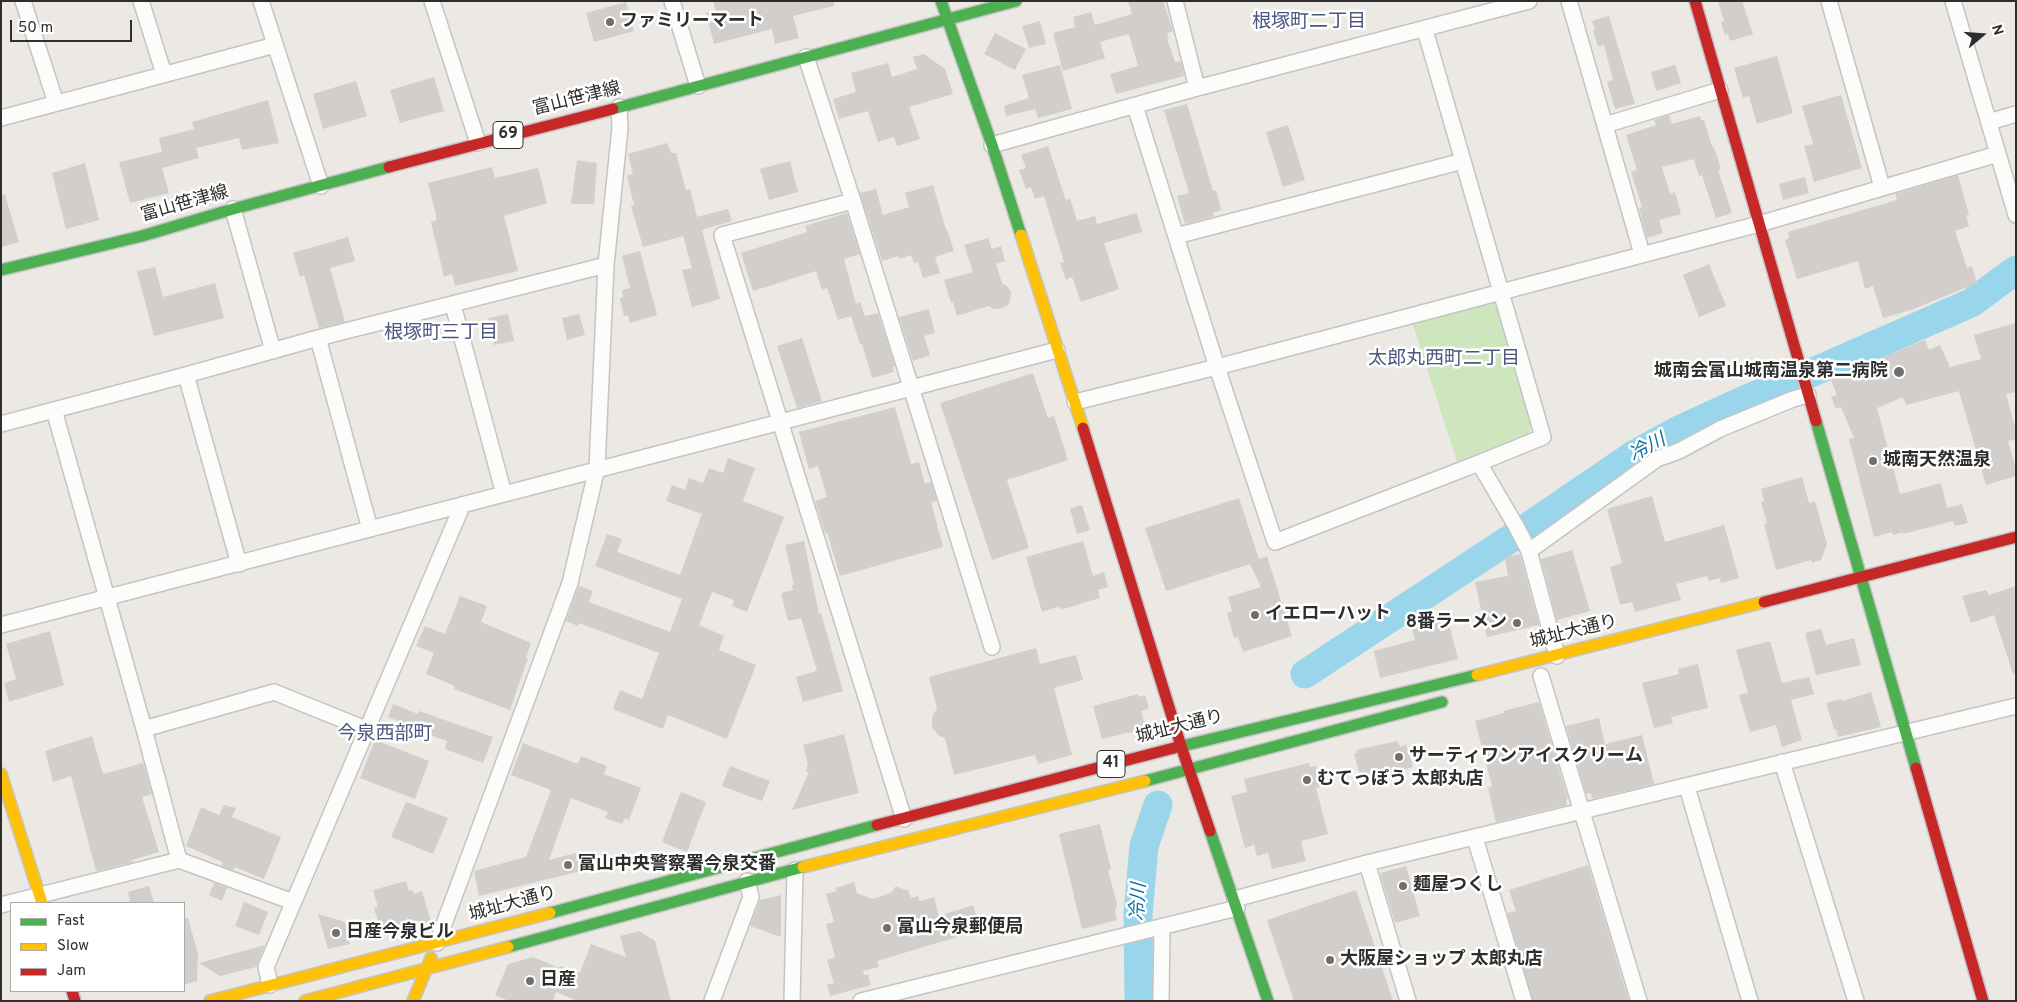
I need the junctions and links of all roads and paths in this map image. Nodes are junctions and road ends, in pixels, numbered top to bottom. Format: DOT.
graph roads {
  1 [pos="22,1"];
  2 [pos="141,1"];
  3 [pos="261,1"];
  4 [pos="672,1"];
  5 [pos="941,1"];
  6 [pos="1016,1"];
  7 [pos="1175,1"];
  8 [pos="1529,1"];
  9 [pos="1569,1"];
  10 [pos="1695,1"];
  11 [pos="1829,1"];
  12 [pos="1953,1"];
  13 [pos="436,2"];
  14 [pos="947,19"];
  15 [pos="1425,30"];
  16 [pos="275,45"];
  17 [pos="806,57"];
  18 [pos="164,74"];
  19 [pos="698,86"];
  20 [pos="1197,88"];
  21 [pos="1720,90"];
  22 [pos="56,103"];
  23 [pos="1135,106"];
  24 [pos="619,107"];
  25 [pos="2016,114"];
  26 [pos="1,118"];
  27 [pos="1989,122"];
  28 [pos="1605,125"];
  29 [pos="478,143"];
  30 [pos="992,145"];
  31 [pos="1998,154"];
  32 [pos="1463,161"];
  33 [pos="321,186"];
  34 [pos="1882,187"];
  35 [pos="853,201"];
  36 [pos="233,209"];
  37 [pos="2016,215"];
  38 [pos="1759,224"];
  39 [pos="1176,236"];
  40 [pos="1642,254"];
  41 [pos="606,265"];
  42 [pos="1,270"];
  43 [pos="1500,292"];
  44 [pos="453,305"];
  45 [pos="318,338"];
  46 [pos="1058,350"];
  47 [pos="272,351"];
  48 [pos="1217,367"];
  49 [pos="186,375"];
  50 [pos="911,387"];
  51 [pos="1806,390"];
  52 [pos="1075,402"];
  53 [pos="54,410"];
  54 [pos="780,422"];
  55 [pos="1,424"];
  56 [pos="1479,463"];
  57 [pos="597,468"];
  58 [pos="504,494"];
  59 [pos="462,506"];
  60 [pos="370,529"];
  61 [pos="2016,537"];
  62 [pos="1529,552"];
  63 [pos="238,564"];
  64 [pos="1860,577"];
  65 [pos="106,598"];
  66 [pos="1,625"];
  67 [pos="992,647"];
  68 [pos="1557,656"];
  69 [pos="1541,676"];
  70 [pos="1456,699"];
  71 [pos="2016,706"];
  72 [pos="144,729"];
  73 [pos="368,730"];
  74 [pos="1905,732"];
  75 [pos="1181,746"];
  76 [pos="1782,762"];
  77 [pos="1190,770"];
  78 [pos="1,774"];
  79 [pos="1687,787"];
  80 [pos="1582,812"];
  81 [pos="904,819"];
  82 [pos="1475,838"];
  83 [pos="179,860"];
  84 [pos="1367,864"];
  85 [pos="795,870"];
  86 [pos="747,882"];
  87 [pos="41,899"];
  88 [pos="21,902"];
  89 [pos="293,902"];
  90 [pos="1236,903"];
  91 [pos="1162,927"];
  92 [pos="437,943"];
  93 [pos="426,970"];
  94 [pos="270,985"];
  95 [pos="210,1001"];
  96 [pos="305,1001"];
  97 [pos="413,1001"];
  98 [pos="712,1001"];
  99 [pos="792,1001"];
  100 [pos="862,1001"];
  101 [pos="1162,1001"];
  102 [pos="1268,1001"];
  103 [pos="1408,1001"];
  104 [pos="1524,1001"];
  105 [pos="1639,1001"];
  106 [pos="1750,1001"];
  107 [pos="1856,1001"];
  108 [pos="1983,1001"];
  1 -- 22 [label="street"];
  2 -- 18 [label="street"];
  3 -- 16 [label="street"];
  4 -- 19 [label="street"];
  5 -- 14 [label="main road"];
  6 -- 14 [label="main road, 富山笹津線 / 69"];
  7 -- 20 [label="street"];
  8 -- 15 [label="street"];
  9 -- 28 [label="street"];
  10 -- 21 [label="main road"];
  11 -- 34 [label="street"];
  12 -- 27 [label="street"];
  13 -- 29 [label="street"];
  14 -- 17 [label="main road, 富山笹津線 / 69"];
  14 -- 30 [label="main road"];
  15 -- 20 [label="street"];
  15 -- 32 [label="street"];
  16 -- 18 [label="street"];
  16 -- 33 [label="street"];
  17 -- 19 [label="main road, 富山笹津線 / 69"];
  17 -- 35 [label="street"];
  18 -- 22 [label="street"];
  19 -- 24 [label="main road, 富山笹津線 / 69"];
  20 -- 23 [label="street"];
  21 -- 28 [label="street"];
  21 -- 38 [label="main road"];
  22 -- 26 [label="street"];
  23 -- 30 [label="street"];
  23 -- 39 [label="street"];
  24 -- 29 [label="main road, 富山笹津線 / 69"];
  24 -- 41 [label="street"];
  25 -- 27 [label="street"];
  27 -- 31 [label="street"];
  28 -- 40 [label="street"];
  29 -- 33 [label="main road, 富山笹津線 / 69"];
  30 -- 46 [label="main road"];
  31 -- 34 [label="street"];
  31 -- 37 [label="street"];
  32 -- 39 [label="street"];
  32 -- 43 [label="street"];
  33 -- 36 [label="main road, 富山笹津線 / 69"];
  34 -- 38 [label="street"];
  35 -- 50 [label="street"];
  35 -- 54 [label="street"];
  36 -- 42 [label="main road, 富山笹津線 / 69"];
  36 -- 47 [label="street"];
  38 -- 40 [label="street"];
  38 -- 51 [label="main road"];
  39 -- 48 [label="street"];
  40 -- 43 [label="street"];
  41 -- 44 [label="street"];
  41 -- 57 [label="street"];
  43 -- 48 [label="street"];
  43 -- 56 [label="street"];
  44 -- 45 [label="street"];
  44 -- 58 [label="street"];
  45 -- 47 [label="street"];
  45 -- 60 [label="street"];
  46 -- 50 [label="street"];
  46 -- 52 [label="main road"];
  47 -- 49 [label="street"];
  48 -- 52 [label="street"];
  48 -- 56 [label="street"];
  49 -- 53 [label="street"];
  49 -- 63 [label="street"];
  50 -- 54 [label="street"];
  50 -- 67 [label="street"];
  51 -- 62 [label="street"];
  51 -- 64 [label="main road"];
  52 -- 75 [label="main road"];
  53 -- 55 [label="street"];
  53 -- 65 [label="street"];
  54 -- 57 [label="street"];
  54 -- 81 [label="street"];
  56 -- 62 [label="street"];
  57 -- 58 [label="street"];
  57 -- 92 [label="street"];
  58 -- 59 [label="street"];
  59 -- 60 [label="street"];
  59 -- 73 [label="street"];
  60 -- 63 [label="street"];
  61 -- 64 [label="main road, 城址大通り / 41"];
  62 -- 68 [label="street"];
  63 -- 65 [label="street"];
  64 -- 68 [label="main road, 城址大通り / 41"];
  64 -- 74 [label="main road"];
  65 -- 66 [label="street"];
  65 -- 72 [label="street"];
  68 -- 75 [label="main road, 城址大通り / 41"];
  69 -- 80 [label="street"];
  70 -- 77 [label="main road, 41"];
  71 -- 74 [label="street"];
  72 -- 73 [label="street"];
  72 -- 83 [label="street"];
  73 -- 89 [label="street"];
  74 -- 76 [label="street"];
  74 -- 108 [label="main road"];
  75 -- 77 [label="main road"];
  75 -- 81 [label="main road, 城址大通り / 41"];
  76 -- 79 [label="street"];
  76 -- 107 [label="street"];
  77 -- 85 [label="main road, 41"];
  77 -- 90 [label="main road"];
  78 -- 87 [label="main road"];
  79 -- 80 [label="street"];
  79 -- 106 [label="street"];
  80 -- 82 [label="street"];
  80 -- 105 [label="street"];
  81 -- 92 [label="main road, 城址大通り / 41"];
  82 -- 84 [label="street"];
  82 -- 104 [label="street"];
  83 -- 87 [label="street"];
  83 -- 89 [label="street"];
  84 -- 90 [label="street"];
  84 -- 103 [label="street"];
  85 -- 86 [label="main road, 41"];
  85 -- 99 [label="street"];
  86 -- 93 [label="main road, 41"];
  86 -- 98 [label="street"];
  87 -- 88 [label="street"];
  89 -- 94 [label="street"];
  90 -- 91 [label="street"];
  90 -- 102 [label="main road"];
  91 -- 100 [label="street"];
  91 -- 101 [label="street"];
  92 -- 93 [label="main road"];
  92 -- 94 [label="main road, 城址大通り / 41"];
  93 -- 96 [label="main road, 41"];
  93 -- 97 [label="main road"];
  94 -- 95 [label="main road, 城址大通り / 41"];
}
